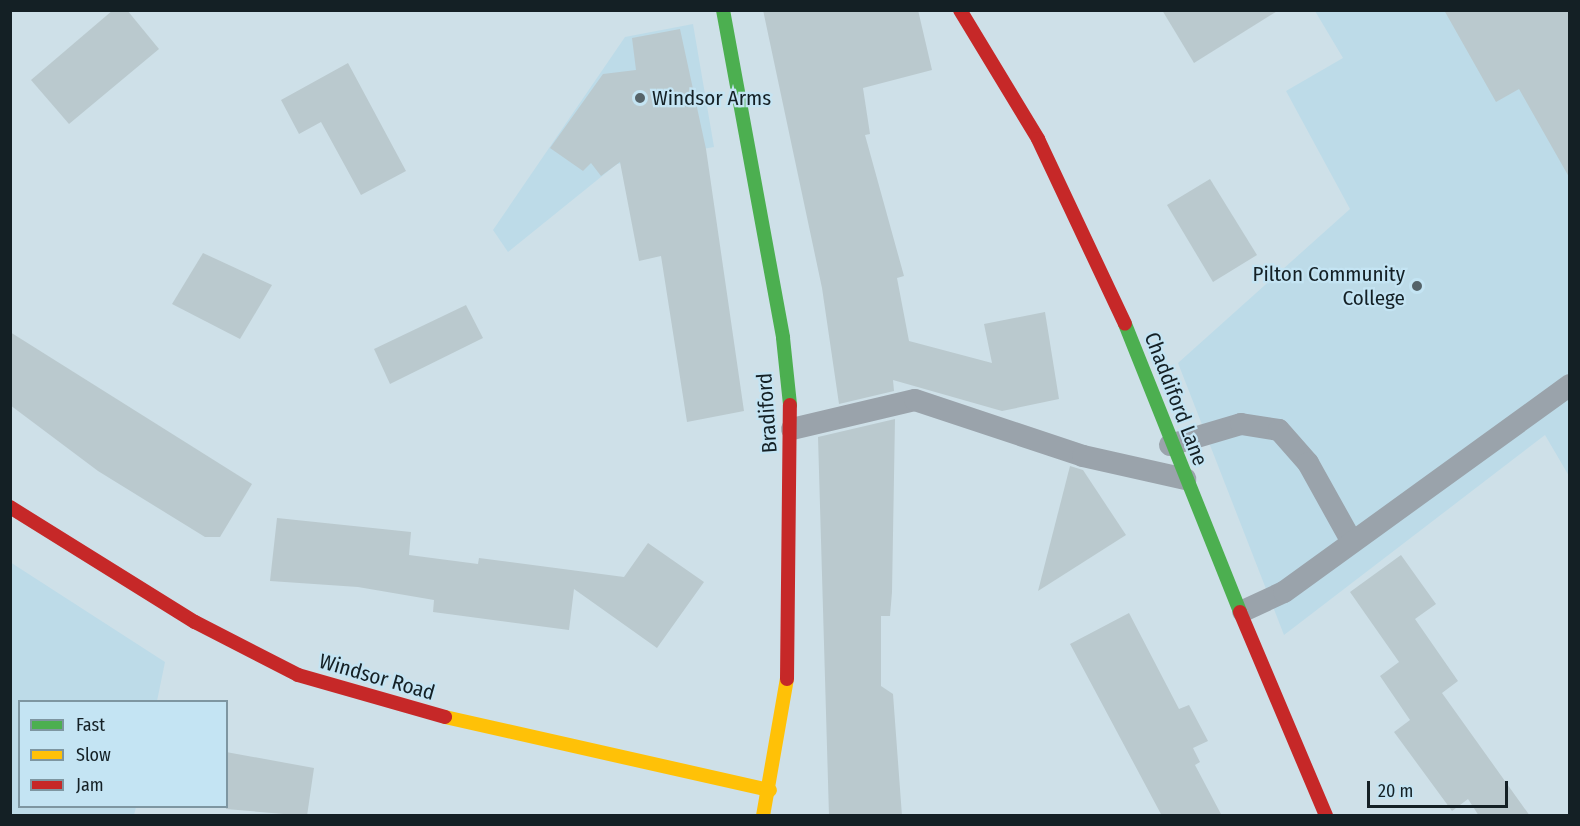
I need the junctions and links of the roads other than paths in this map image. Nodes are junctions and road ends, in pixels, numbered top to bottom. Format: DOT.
graph roads {
  1 [pos="723,10"];
  2 [pos="960,10"];
  3 [pos="1569,385"];
  4 [pos="792,429"];
  5 [pos="1170,445"];
  6 [pos="1185,479"];
  7 [pos="10,507"];
  8 [pos="1352,542"];
  9 [pos="1243,611"];
  10 [pos="770,790"];
  11 [pos="763,816"];
  12 [pos="1326,816"];
  1 -- 4 [label="street, Bradiford"];
  2 -- 5 [label="street, Chaddiford Lane"];
  3 -- 8 [label="lane"];
  4 -- 6 [label="lane"];
  4 -- 10 [label="street, Bradiford"];
  5 -- 6 [label="street, Chaddiford Lane"];
  5 -- 8 [label="lane"];
  6 -- 9 [label="street, Chaddiford Lane"];
  7 -- 10 [label="street, Windsor Road"];
  8 -- 9 [label="lane"];
  9 -- 12 [label="street, Chaddiford Lane"];
  10 -- 11 [label="street, Bradiford"];
}
